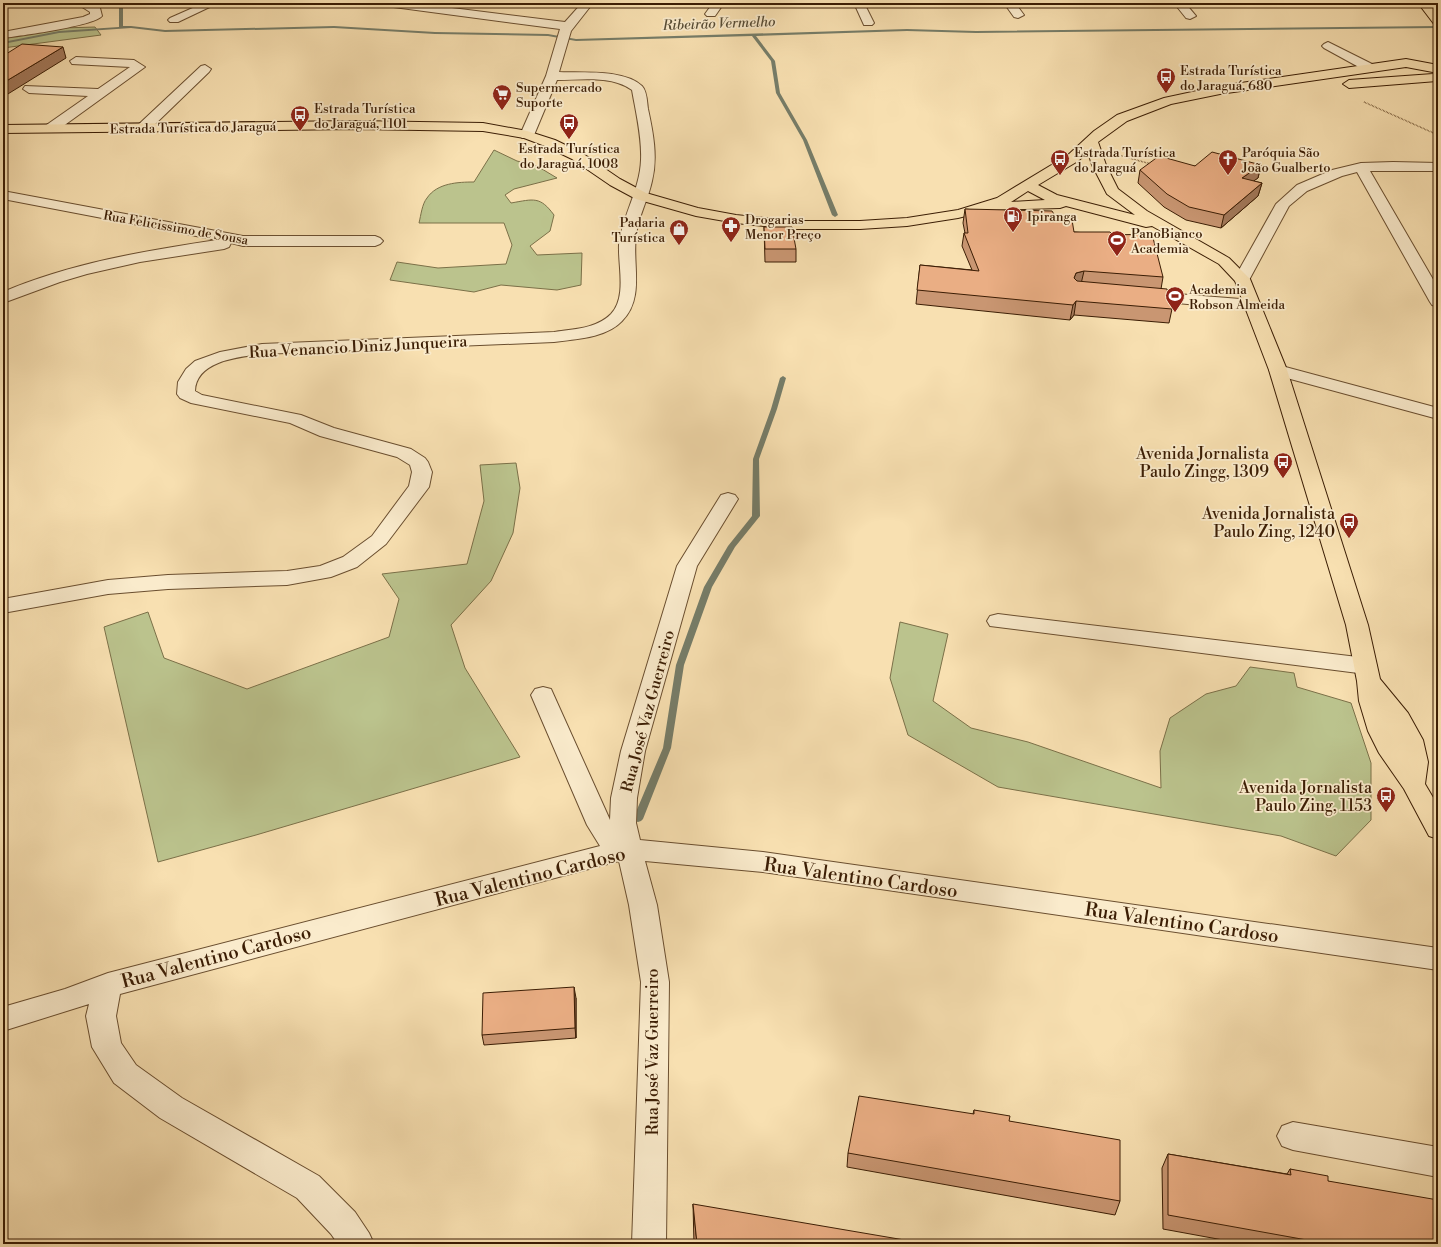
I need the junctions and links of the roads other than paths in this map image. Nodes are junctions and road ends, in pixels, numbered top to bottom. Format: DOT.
graph roads {
  1 [pos="81,3"];
  2 [pos="213,3"];
  3 [pos="386,3"];
  4 [pos="588,3"];
  5 [pos="719,3"];
  6 [pos="859,3"];
  7 [pos="1009,3"];
  8 [pos="1179,3"];
  9 [pos="1423,3"];
  10 [pos="711,14"];
  11 [pos="1018,15"];
  12 [pos="1190,16"];
  13 [pos="1435,19"];
  14 [pos="174,20"];
  15 [pos="868,23"];
  16 [pos="564,33"];
  17 [pos="3,35"];
  18 [pos="1328,46"];
  19 [pos="76,61"];
  20 [pos="1402,67"];
  21 [pos="1370,68"];
  22 [pos="205,69"];
  23 [pos="1435,69"];
  24 [pos="552,76"];
  25 [pos="1349,84"];
  26 [pos="28,89"];
  27 [pos="101,94"];
  28 [pos="1195,95"];
  29 [pos="143,128"];
  30 [pos="3,129"];
  31 [pos="50,129"];
  32 [pos="527,134"];
  33 [pos="1091,142"];
  34 [pos="1073,158"];
  35 [pos="1099,165"];
  36 [pos="1361,167"];
  37 [pos="1438,167"];
  38 [pos="1028,186"];
  39 [pos="1112,191"];
  40 [pos="3,195"];
  41 [pos="641,196"];
  42 [pos="1072,204"];
  43 [pos="985,207"];
  44 [pos="1166,228"];
  45 [pos="243,241"];
  46 [pos="375,242"];
  47 [pos="1242,279"];
  48 [pos="1121,294"];
  49 [pos="3,298"];
  50 [pos="1438,302"];
  51 [pos="1254,305"];
  52 [pos="1278,370"];
  53 [pos="1438,414"];
  54 [pos="728,499"];
  55 [pos="3,606"];
  56 [pos="998,621"];
  57 [pos="1368,673"];
  58 [pos="543,695"];
  59 [pos="1438,829"];
  60 [pos="623,851"];
  61 [pos="1438,959"];
  62 [pos="108,984"];
  63 [pos="3,1019"];
  64 [pos="1293,1136"];
  65 [pos="1438,1162"];
  66 [pos="357,1244"];
  67 [pos="649,1244"];
  1 -- 17 [label="street"];
  2 -- 14 [label="street"];
  3 -- 16 [label="street"];
  4 -- 16 [label="street"];
  5 -- 10 [label="street"];
  6 -- 15 [label="street"];
  7 -- 11 [label="street"];
  8 -- 12 [label="street"];
  9 -- 13 [label="main road"];
  16 -- 24 [label="street"];
  18 -- 21 [label="street"];
  19 -- 27 [label="street"];
  20 -- 21 [label="main road, Estrada Turística do Jaraguá"];
  20 -- 23 [label="main road, Estrada Turística do Jaraguá"];
  20 -- 23 [label="main road"];
  20 -- 25 [label="main road, Estrada Turística do Jaraguá"];
  21 -- 28 [label="main road, Estrada Turística do Jaraguá"];
  22 -- 29 [label="street"];
  23 -- 25 [label="main road"];
  24 -- 32 [label="street"];
  24 -- 41 [label="street"];
  25 -- 28 [label="main road, Estrada Turística do Jaraguá"];
  26 -- 27 [label="street"];
  27 -- 31 [label="street"];
  28 -- 33 [label="main road, Estrada Turística do Jaraguá"];
  29 -- 31 [label="main road, Estrada Turística do Jaraguá"];
  29 -- 32 [label="main road, Estrada Turística do Jaraguá"];
  30 -- 31 [label="main road, Estrada Turística do Jaraguá"];
  32 -- 41 [label="main road, Estrada Turística do Jaraguá"];
  33 -- 34 [label="main road, Estrada Turística do Jaraguá"];
  33 -- 35 [label="main road"];
  34 -- 35 [label="main road"];
  34 -- 38 [label="main road, Estrada Turística do Jaraguá"];
  35 -- 39 [label="main road"];
  36 -- 37 [label="street"];
  36 -- 47 [label="street"];
  36 -- 50 [label="street"];
  38 -- 42 [label="main road"];
  38 -- 43 [label="main road, Estrada Turística do Jaraguá"];
  39 -- 42 [label="main road"];
  39 -- 44 [label="main road"];
  40 -- 45 [label="street, Rua Felicissimo de Sousa"];
  41 -- 43 [label="main road, Estrada Turística do Jaraguá"];
  41 -- 55 [label="street, Rua Venancio Diniz Junqueira"];
  42 -- 43 [label="main road"];
  42 -- 44 [label="main road"];
  44 -- 47 [label="main road"];
  45 -- 46 [label="street, Rua Felicissimo de Sousa"];
  45 -- 49 [label="street"];
  47 -- 51 [label="main road"];
  48 -- 51 [label="street"];
  51 -- 52 [label="main road"];
  52 -- 53 [label="street"];
  52 -- 57 [label="main road"];
  54 -- 60 [label="street, Rua José Vaz Guerreiro"];
  56 -- 57 [label="street"];
  57 -- 59 [label="main road"];
  58 -- 60 [label="street"];
  60 -- 61 [label="street, Rua Valentino Cardoso"];
  60 -- 62 [label="street, Rua Valentino Cardoso"];
  60 -- 67 [label="street, Rua José Vaz Guerreiro"];
  62 -- 63 [label="street"];
  62 -- 66 [label="street, Rua Valentino Cardoso"];
  64 -- 65 [label="street"];
}
